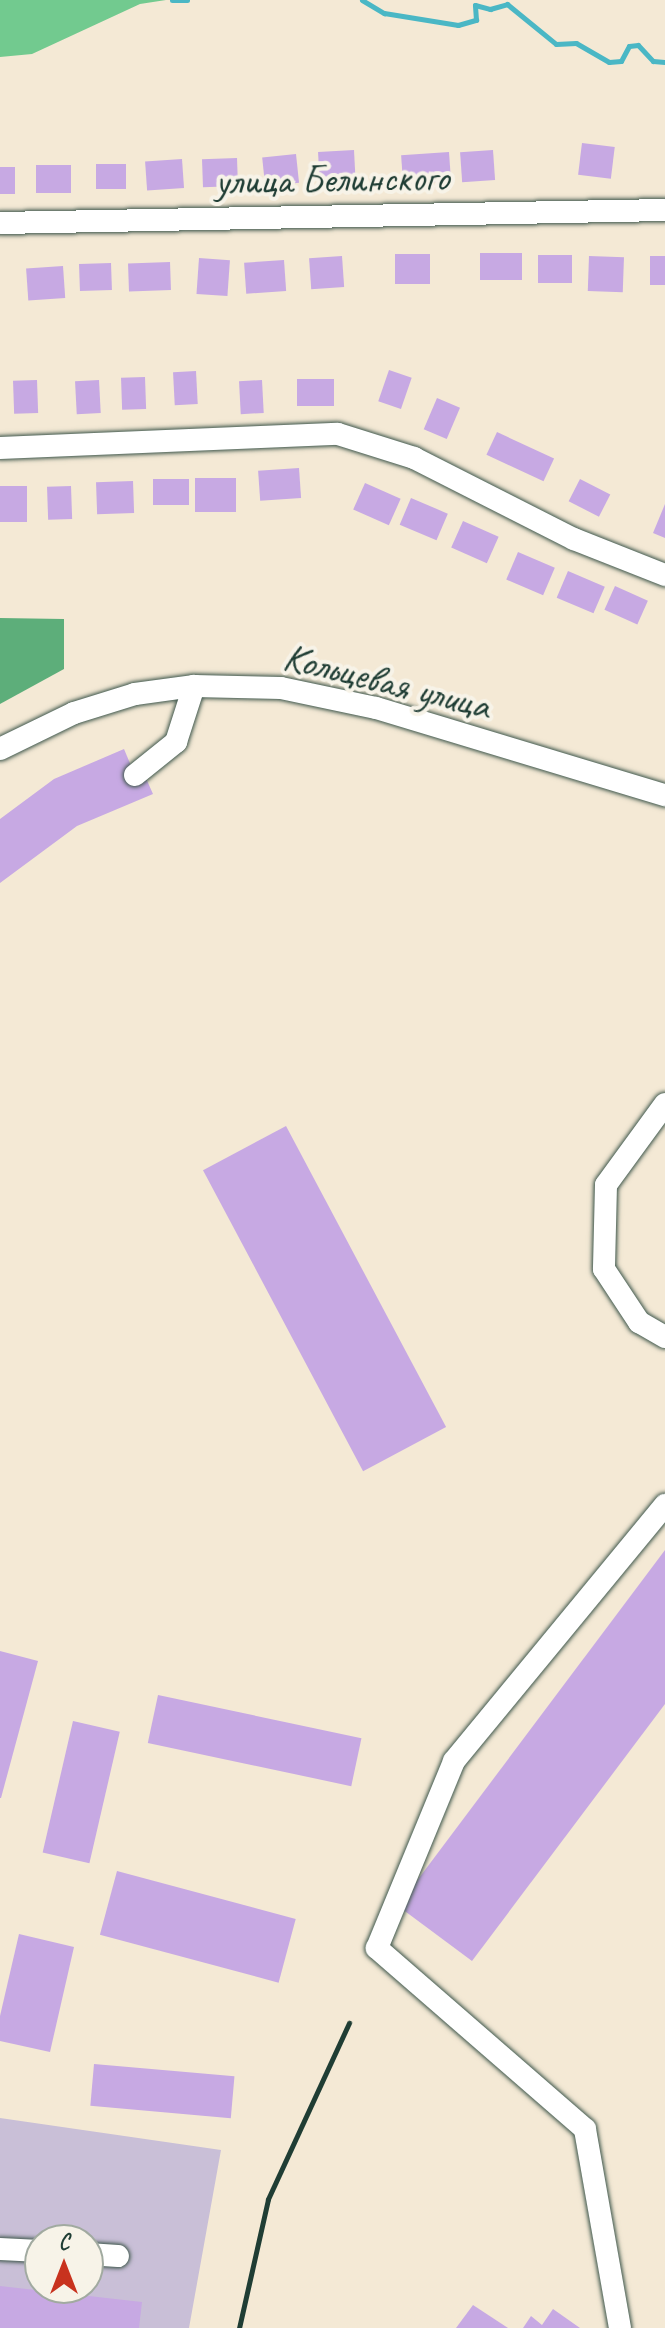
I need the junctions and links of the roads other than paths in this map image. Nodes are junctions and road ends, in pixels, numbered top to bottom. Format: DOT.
graph roads {
  1 [pos="665,210"];
  2 [pos="0,223"];
  3 [pos="0,448"];
  4 [pos="665,575"];
  5 [pos="194,686"];
  6 [pos="0,749"];
  7 [pos="135,775"];
  8 [pos="665,795"];
  9 [pos="665,1104"];
  10 [pos="665,1337"];
  11 [pos="665,1505"];
  12 [pos="0,2249"];
  13 [pos="24,2250"];
  14 [pos="104,2255"];
  15 [pos="118,2256"];
  16 [pos="620,2328"];
  1 -- 2 [label="street, улица Белинского"];
  3 -- 4 [label="street"];
  5 -- 6 [label="street, Кольцевая улица"];
  5 -- 7 [label="street"];
  5 -- 8 [label="street, Кольцевая улица"];
  9 -- 10 [label="street"];
  11 -- 16 [label="street"];
  12 -- 13 [label="street"];
  14 -- 15 [label="street"];
}
